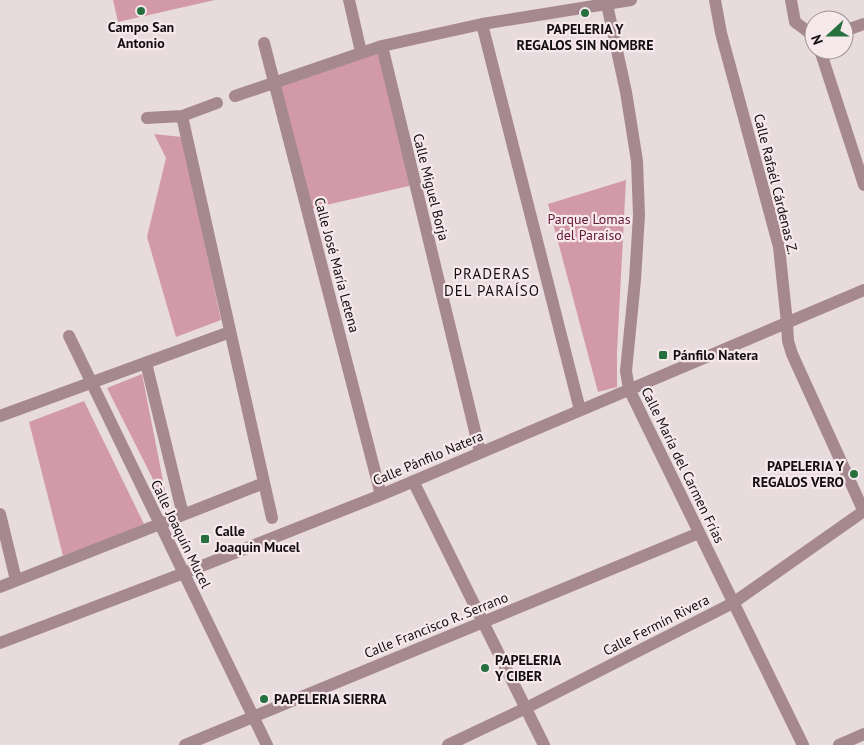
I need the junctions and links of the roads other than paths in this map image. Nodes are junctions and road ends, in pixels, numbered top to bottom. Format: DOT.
graph roads {
  1 [pos="349,0"];
  2 [pos="631,0"];
  3 [pos="716,0"];
  4 [pos="790,0"];
  5 [pos="607,2"];
  6 [pos="482,24"];
  7 [pos="804,28"];
  8 [pos="264,43"];
  9 [pos="382,46"];
  10 [pos="361,52"];
  11 [pos="823,60"];
  12 [pos="274,83"];
  13 [pos="235,96"];
  14 [pos="217,103"];
  15 [pos="182,116"];
  16 [pos="147,118"];
  17 [pos="864,185"];
  18 [pos="864,290"];
  19 [pos="787,323"];
  20 [pos="230,332"];
  21 [pos="69,336"];
  22 [pos="146,363"];
  23 [pos="91,383"];
  24 [pos="629,390"];
  25 [pos="580,410"];
  26 [pos="0,416"];
  27 [pos="480,452"];
  28 [pos="413,481"];
  29 [pos="264,483"];
  30 [pos="381,494"];
  31 [pos="864,511"];
  32 [pos="0,514"];
  33 [pos="183,515"];
  34 [pos="272,518"];
  35 [pos="160,524"];
  36 [pos="699,533"];
  37 [pos="184,573"];
  38 [pos="16,580"];
  39 [pos="0,587"];
  40 [pos="733,603"];
  41 [pos="483,622"];
  42 [pos="0,642"];
  43 [pos="526,708"];
  44 [pos="253,717"];
  45 [pos="864,734"];
  46 [pos="185,745"];
  47 [pos="268,745"];
  48 [pos="448,745"];
  49 [pos="544,745"];
  50 [pos="803,745"];
  51 [pos="840,745"];
  1 -- 10 [label="street"];
  2 -- 5 [label="street"];
  3 -- 19 [label="street, Calle Rafaél Cárdenas Z."];
  4 -- 7 [label="street"];
  5 -- 6 [label="street"];
  5 -- 24 [label="street, Calle María del Carmen Frías"];
  6 -- 9 [label="street"];
  6 -- 25 [label="street"];
  8 -- 12 [label="street, Calle José María Letena"];
  9 -- 10 [label="street"];
  9 -- 27 [label="street, Calle Miguel Borja"];
  10 -- 12 [label="street"];
  11 -- 17 [label="street"];
  12 -- 13 [label="street"];
  12 -- 30 [label="street, Calle José María Letena"];
  14 -- 15 [label="street"];
  15 -- 16 [label="street"];
  15 -- 20 [label="street"];
  18 -- 19 [label="street, Calle Pánfilo Natera"];
  19 -- 24 [label="street, Calle Pánfilo Natera"];
  19 -- 31 [label="street, Calle Rafaél Cárdenas Z."];
  20 -- 22 [label="street"];
  20 -- 29 [label="street"];
  21 -- 23 [label="street, Calle Joaquín Mucel"];
  22 -- 23 [label="street"];
  22 -- 33 [label="street"];
  23 -- 26 [label="street"];
  23 -- 35 [label="street, Calle Joaquín Mucel"];
  24 -- 25 [label="street, Calle Pánfilo Natera"];
  24 -- 36 [label="street, Calle María del Carmen Frías"];
  25 -- 27 [label="street, Calle Pánfilo Natera"];
  27 -- 28 [label="street, Calle Pánfilo Natera"];
  28 -- 30 [label="street, Calle Pánfilo Natera"];
  28 -- 41 [label="street"];
  29 -- 33 [label="street"];
  29 -- 34 [label="street"];
  30 -- 37 [label="street, Calle Pánfilo Natera"];
  31 -- 40 [label="street, Calle Fermín Rivera"];
  32 -- 38 [label="street"];
  33 -- 35 [label="street"];
  35 -- 37 [label="street, Calle Joaquín Mucel"];
  35 -- 38 [label="street"];
  36 -- 40 [label="street, Calle María del Carmen Frías"];
  36 -- 41 [label="street, Calle Francisco R. Serrano"];
  37 -- 42 [label="street, Calle Pánfilo Natera"];
  37 -- 44 [label="street, Calle Joaquín Mucel"];
  38 -- 39 [label="street"];
  40 -- 43 [label="street, Calle Fermín Rivera"];
  40 -- 50 [label="street, Calle María del Carmen Frías"];
  41 -- 43 [label="street"];
  41 -- 44 [label="street, Calle Francisco R. Serrano"];
  43 -- 48 [label="street, Calle Fermín Rivera"];
  43 -- 49 [label="street"];
  44 -- 46 [label="street, Calle Francisco R. Serrano"];
  44 -- 47 [label="street, Calle Joaquín Mucel"];
  45 -- 51 [label="street"];
}
